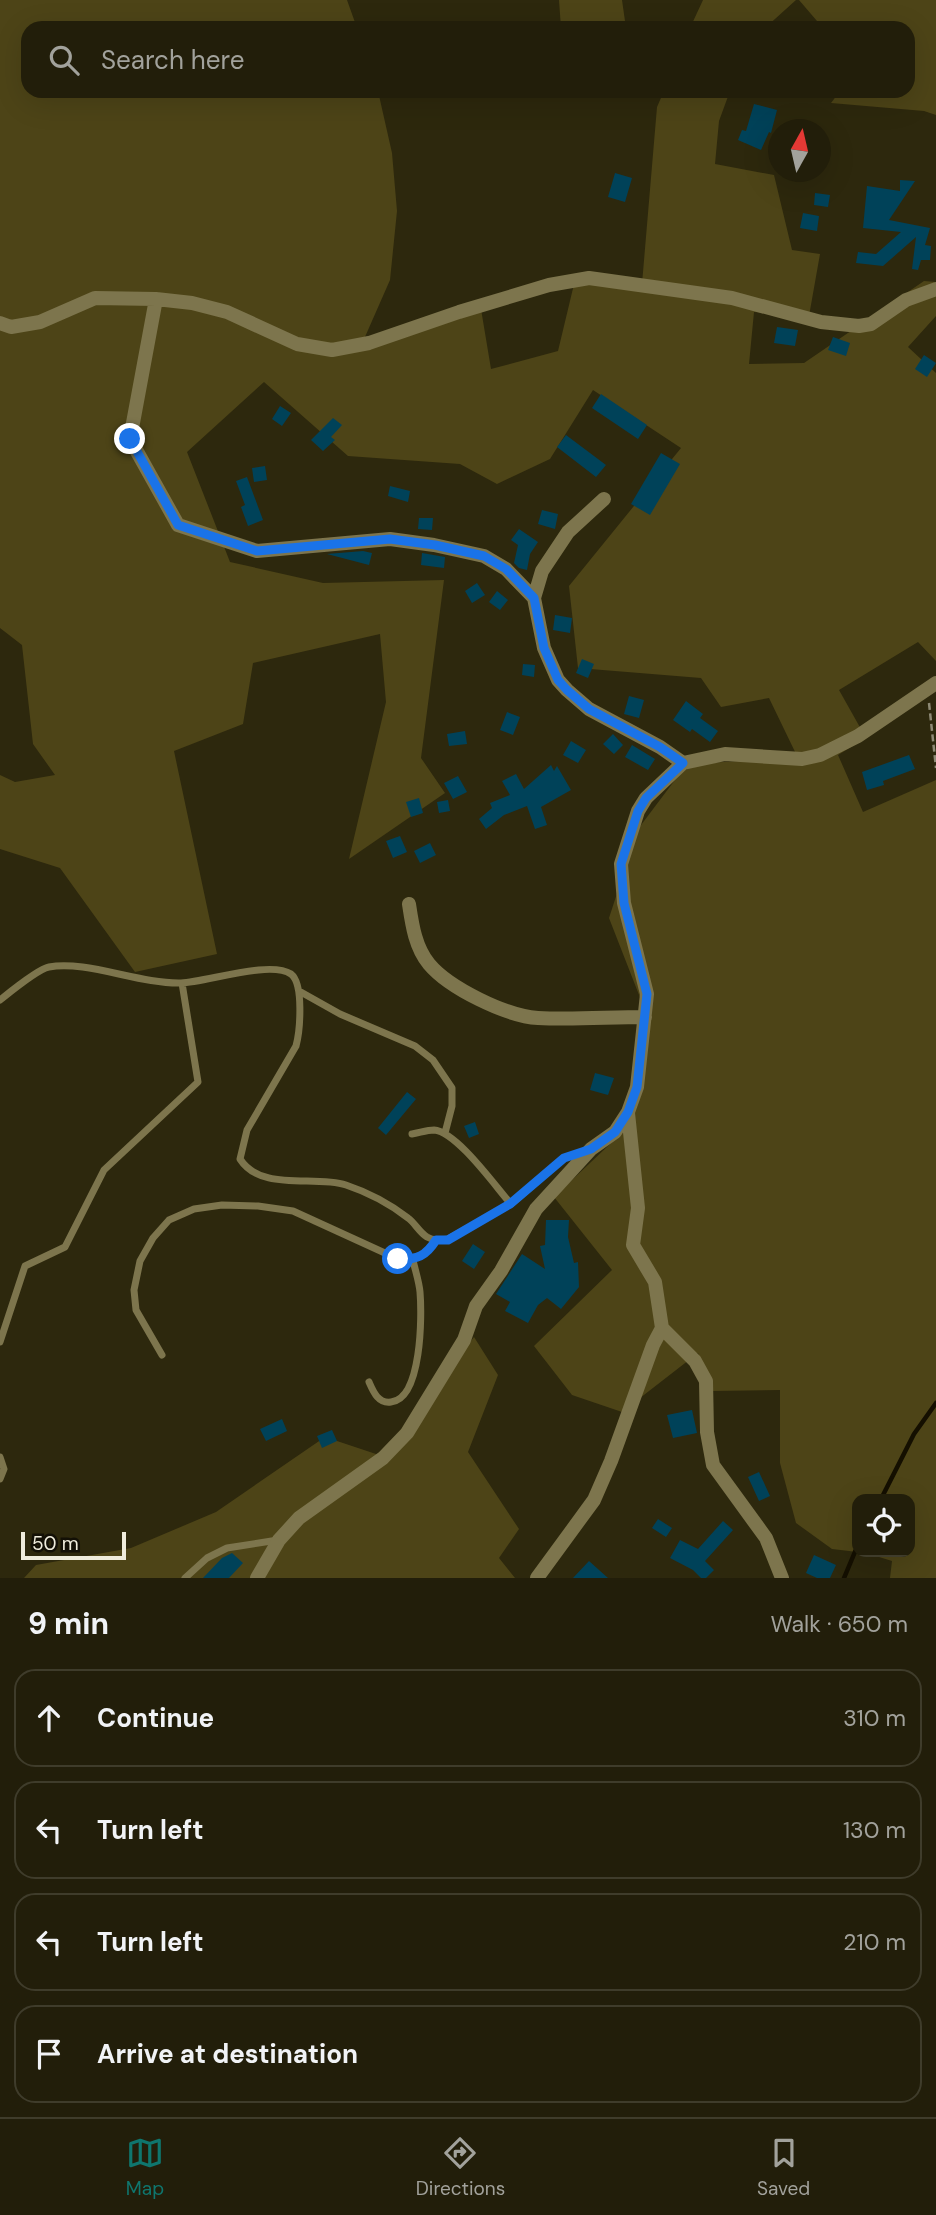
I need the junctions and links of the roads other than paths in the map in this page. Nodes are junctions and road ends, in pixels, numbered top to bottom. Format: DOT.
graph roads {
  1 [pos="936,289"];
  2 [pos="156,299"];
  3 [pos="0,323"];
  4 [pos="604,499"];
  5 [pos="534,598"];
  6 [pos="932,686"];
  7 [pos="683,763"];
  8 [pos="409,904"];
  9 [pos="181,983"];
  10 [pos="299,991"];
  11 [pos="0,1000"];
  12 [pos="645,1017"];
  13 [pos="628,1112"];
  14 [pos="445,1133"];
  15 [pos="412,1134"];
  16 [pos="591,1149"];
  17 [pos="510,1204"];
  18 [pos="436,1240"];
  19 [pos="413,1260"];
  20 [pos="662,1328"];
  21 [pos="0,1342"];
  22 [pos="162,1355"];
  23 [pos="369,1382"];
  24 [pos="0,1457"];
  25 [pos="0,1479"];
  26 [pos="279,1540"];
  27 [pos="185,1578"];
  28 [pos="257,1578"];
  29 [pos="537,1578"];
  30 [pos="782,1578"];
  1 -- 2 [label="street"];
  2 -- 3 [label="street"];
  2 -- 5 [label="street"];
  4 -- 5 [label="street"];
  5 -- 7 [label="street"];
  6 -- 7 [label="street"];
  7 -- 12 [label="street"];
  8 -- 12 [label="street"];
  9 -- 10 [label="lane"];
  9 -- 11 [label="lane"];
  9 -- 21 [label="lane"];
  10 -- 14 [label="lane"];
  10 -- 18 [label="lane"];
  12 -- 13 [label="street"];
  13 -- 16 [label="street"];
  13 -- 20 [label="street"];
  14 -- 15 [label="lane"];
  14 -- 17 [label="lane"];
  16 -- 17 [label="lane"];
  16 -- 26 [label="street"];
  17 -- 18 [label="lane"];
  18 -- 19 [label="lane"];
  19 -- 22 [label="lane"];
  19 -- 23 [label="lane"];
  20 -- 29 [label="street"];
  20 -- 30 [label="street"];
  24 -- 25 [label="lane"];
  26 -- 27 [label="lane"];
  26 -- 28 [label="street"];
}
